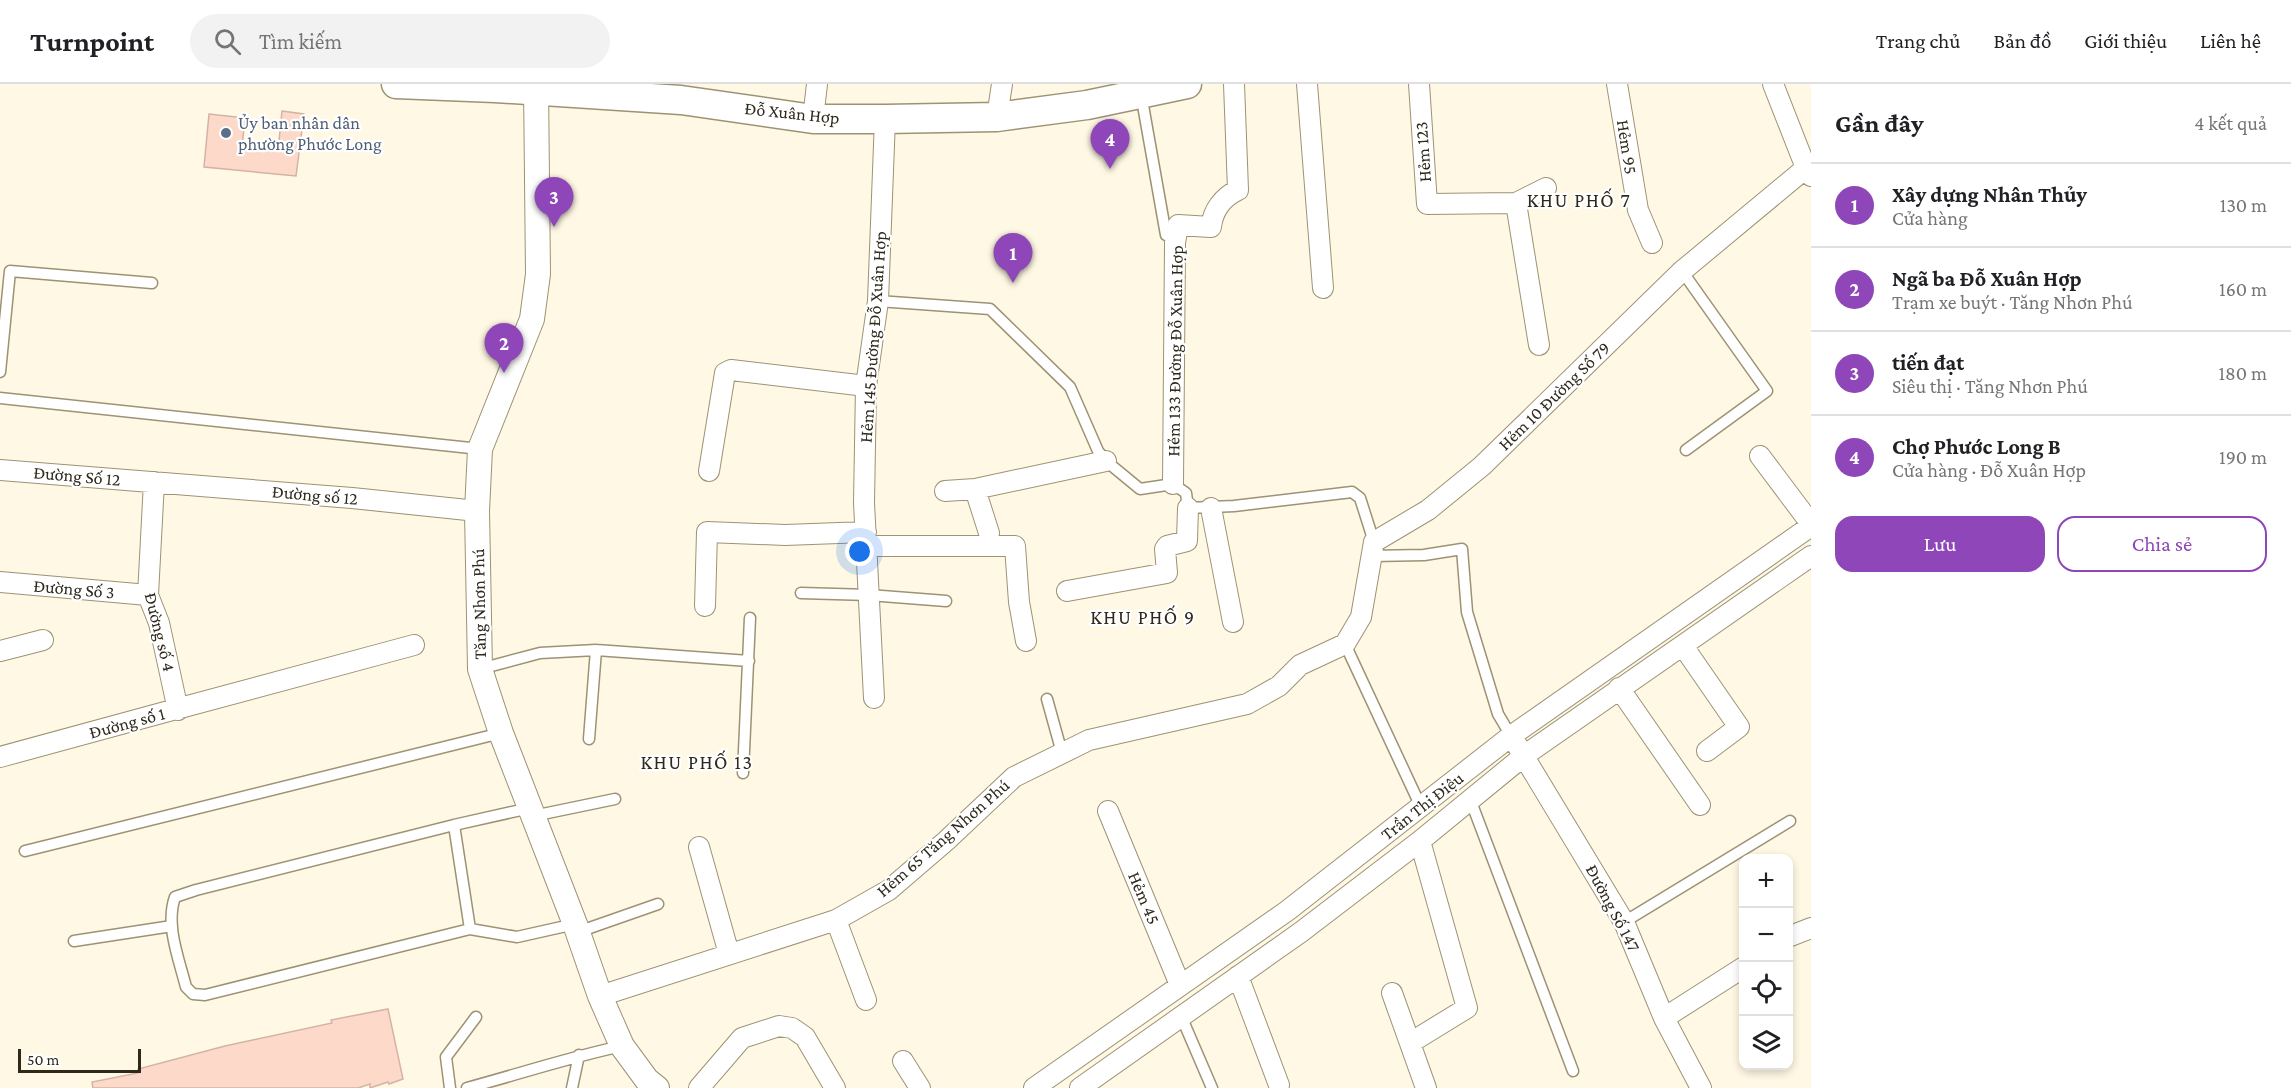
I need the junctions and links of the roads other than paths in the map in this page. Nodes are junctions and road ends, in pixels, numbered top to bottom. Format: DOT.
graph roads {
  1 [pos="396,84"];
  2 [pos="817,84"];
  3 [pos="1002,84"];
  4 [pos="1187,84"];
  5 [pos="1234,84"];
  6 [pos="1307,84"];
  7 [pos="1419,84"];
  8 [pos="1617,84"];
  9 [pos="1773,84"];
  10 [pos="536,88"];
  11 [pos="1141,89"];
  12 [pos="683,92"];
  13 [pos="997,117"];
  14 [pos="813,119"];
  15 [pos="885,119"];
  16 [pos="1808,172"];
  17 [pos="1546,188"];
  18 [pos="1516,203"];
  19 [pos="1166,235"];
  20 [pos="1653,243"];
  21 [pos="1682,270"];
  22 [pos="152,283"];
  23 [pos="1323,288"];
  24 [pos="878,301"];
  25 [pos="1539,345"];
  26 [pos="0,372"];
  27 [pos="866,386"];
  28 [pos="0,398"];
  29 [pos="480,449"];
  30 [pos="1686,450"];
  31 [pos="1761,456"];
  32 [pos="1106,461"];
  33 [pos="0,470"];
  34 [pos="709,471"];
  35 [pos="154,482"];
  36 [pos="1173,484"];
  37 [pos="975,489"];
  38 [pos="945,491"];
  39 [pos="1188,508"];
  40 [pos="1211,508"];
  41 [pos="477,512"];
  42 [pos="1811,525"];
  43 [pos="989,533"];
  44 [pos="866,539"];
  45 [pos="1373,549"];
  46 [pos="1811,556"];
  47 [pos="0,582"];
  48 [pos="1067,591"];
  49 [pos="801,594"];
  50 [pos="148,595"];
  51 [pos="869,595"];
  52 [pos="946,601"];
  53 [pos="705,606"];
  54 [pos="750,618"];
  55 [pos="1233,622"];
  56 [pos="43,640"];
  57 [pos="1026,641"];
  58 [pos="1345,644"];
  59 [pos="414,645"];
  60 [pos="1683,646"];
  61 [pos="596,650"];
  62 [pos="0,651"];
  63 [pos="749,661"];
  64 [pos="480,669"];
  65 [pos="1619,688"];
  66 [pos="874,698"];
  67 [pos="1047,699"];
  68 [pos="178,710"];
  69 [pos="501,733"];
  70 [pos="1511,736"];
  71 [pos="589,739"];
  72 [pos="1707,751"];
  73 [pos="1062,753"];
  74 [pos="1525,755"];
  75 [pos="0,758"];
  76 [pos="743,773"];
  77 [pos="615,799"];
  78 [pos="1470,799"];
  79 [pos="1700,805"];
  80 [pos="1421,807"];
  81 [pos="1108,811"];
  82 [pos="531,812"];
  83 [pos="1790,821"];
  84 [pos="454,825"];
  85 [pos="1420,841"];
  86 [pos="699,847"];
  87 [pos="25,851"];
  88 [pos="658,904"];
  89 [pos="1287,910"];
  90 [pos="836,920"];
  91 [pos="1624,922"];
  92 [pos="172,926"];
  93 [pos="576,928"];
  94 [pos="1811,928"];
  95 [pos="470,929"];
  96 [pos="1301,932"];
  97 [pos="1793,935"];
  98 [pos="74,941"];
  99 [pos="729,954"];
  100 [pos="1739,969"];
  101 [pos="1238,976"];
  102 [pos="1180,985"];
  103 [pos="1392,993"];
  104 [pos="600,996"];
  105 [pos="866,1000"];
  106 [pos="1181,1016"];
  107 [pos="476,1017"];
  108 [pos="1664,1018"];
  109 [pos="1410,1043"];
  110 [pos="622,1046"];
  111 [pos="579,1055"];
  112 [pos="903,1061"];
  113 [pos="1573,1071"];
  114 [pos="650,1085"];
  115 [pos="1279,1085"];
  116 [pos="450,1088"];
  117 [pos="467,1088"];
  118 [pos="572,1088"];
  119 [pos="699,1088"];
  120 [pos="835,1088"];
  121 [pos="920,1088"];
  122 [pos="1034,1088"];
  123 [pos="1080,1088"];
  124 [pos="1212,1088"];
  125 [pos="1426,1088"];
  126 [pos="1701,1088"];
  1 -- 10 [label="main road, Đỗ Xuân Hợp"];
  2 -- 14 [label="street"];
  3 -- 13 [label="street"];
  4 -- 11 [label="main road, Đỗ Xuân Hợp"];
  5 -- 36 [label="street, Hẻm 133 Đường Đỗ Xuân Hợp"];
  6 -- 23 [label="street"];
  7 -- 18 [label="street, Hẻm 123"];
  8 -- 20 [label="street, Hẻm 95"];
  9 -- 16 [label="street"];
  10 -- 12 [label="main road, Đỗ Xuân Hợp"];
  10 -- 29 [label="street, Tăng Nhơn Phú"];
  11 -- 13 [label="main road, Đỗ Xuân Hợp"];
  11 -- 19 [label="lane"];
  12 -- 14 [label="main road, Đỗ Xuân Hợp"];
  13 -- 15 [label="main road, Đỗ Xuân Hợp"];
  14 -- 15 [label="main road, Đỗ Xuân Hợp"];
  15 -- 24 [label="street, Hẻm 145 Đường Đỗ Xuân Hợp"];
  16 -- 21 [label="street, Hẻm 10 Đường Số 79"];
  17 -- 18 [label="street, Hẻm 123"];
  18 -- 25 [label="street"];
  21 -- 30 [label="lane"];
  21 -- 45 [label="street, Hẻm 10 Đường Số 79"];
  22 -- 26 [label="lane"];
  24 -- 27 [label="street, Hẻm 145 Đường Đỗ Xuân Hợp"];
  24 -- 32 [label="lane"];
  27 -- 34 [label="street"];
  27 -- 44 [label="street, Hẻm 145 Đường Đỗ Xuân Hợp"];
  28 -- 29 [label="lane"];
  29 -- 41 [label="street, Tăng Nhơn Phú"];
  31 -- 42 [label="street"];
  32 -- 36 [label="lane"];
  32 -- 37 [label="street"];
  33 -- 35 [label="street, Đường Số 12"];
  35 -- 41 [label="street, Đường số 12"];
  35 -- 50 [label="street, Đường số 4"];
  36 -- 39 [label="lane"];
  37 -- 38 [label="street"];
  37 -- 43 [label="street"];
  39 -- 40 [label="lane"];
  39 -- 48 [label="street"];
  40 -- 45 [label="lane"];
  40 -- 55 [label="street"];
  41 -- 64 [label="street, Tăng Nhơn Phú"];
  42 -- 70 [label="street, Trần Thị Điệu"];
  44 -- 51 [label="street, Hẻm 145 Đường Đỗ Xuân Hợp"];
  44 -- 53 [label="street"];
  44 -- 57 [label="street"];
  45 -- 58 [label="street"];
  45 -- 70 [label="lane"];
  46 -- 60 [label="street, Trần Thị Điệu"];
  47 -- 50 [label="street, Đường Số 3"];
  49 -- 51 [label="lane"];
  50 -- 68 [label="street, Đường số 4"];
  51 -- 52 [label="lane"];
  51 -- 66 [label="street, Hẻm 145 Đường Đỗ Xuân Hợp"];
  54 -- 63 [label="lane"];
  56 -- 62 [label="street"];
  58 -- 73 [label="street, Hẻm 65 Tăng Nhơn Phú"];
  58 -- 80 [label="lane"];
  59 -- 68 [label="street, Đường số 1"];
  60 -- 65 [label="street, Trần Thị Điệu"];
  60 -- 72 [label="street"];
  61 -- 63 [label="lane"];
  61 -- 64 [label="lane"];
  61 -- 71 [label="lane"];
  63 -- 76 [label="lane"];
  64 -- 69 [label="street, Tăng Nhơn Phú"];
  65 -- 74 [label="street, Trần Thị Điệu"];
  65 -- 79 [label="street"];
  67 -- 73 [label="lane"];
  68 -- 75 [label="street, Đường số 1"];
  69 -- 82 [label="street, Tăng Nhơn Phú"];
  69 -- 87 [label="lane"];
  70 -- 74 [label="street, Đường Số 147"];
  70 -- 80 [label="street, Trần Thị Điệu"];
  73 -- 90 [label="street, Hẻm 65 Tăng Nhơn Phú"];
  74 -- 78 [label="street, Trần Thị Điệu"];
  74 -- 91 [label="street, Đường Số 147"];
  77 -- 82 [label="lane"];
  78 -- 85 [label="street, Trần Thị Điệu"];
  78 -- 113 [label="lane"];
  80 -- 89 [label="street, Trần Thị Điệu"];
  81 -- 102 [label="street, Hẻm 45"];
  82 -- 84 [label="lane"];
  82 -- 93 [label="street, Tăng Nhơn Phú"];
  83 -- 91 [label="lane"];
  84 -- 92 [label="lane"];
  84 -- 95 [label="lane"];
  85 -- 96 [label="street, Trần Thị Điệu"];
  85 -- 109 [label="street"];
  86 -- 99 [label="street"];
  88 -- 93 [label="lane"];
  89 -- 96 [label="street"];
  89 -- 102 [label="street, Trần Thị Điệu"];
  90 -- 99 [label="street, Hẻm 65 Tăng Nhơn Phú"];
  90 -- 105 [label="street"];
  91 -- 108 [label="street, Đường Số 147"];
  92 -- 95 [label="lane"];
  92 -- 98 [label="lane"];
  93 -- 95 [label="lane"];
  93 -- 104 [label="street, Tăng Nhơn Phú"];
  94 -- 97 [label="street"];
  96 -- 101 [label="street, Trần Thị Điệu"];
  99 -- 104 [label="street, Hẻm 65 Tăng Nhơn Phú"];
  100 -- 108 [label="street"];
  101 -- 106 [label="street, Trần Thị Điệu"];
  101 -- 115 [label="street"];
  102 -- 122 [label="street, Trần Thị Điệu"];
  103 -- 109 [label="street"];
  104 -- 110 [label="street, Tăng Nhơn Phú"];
  106 -- 123 [label="street, Trần Thị Điệu"];
  106 -- 124 [label="lane"];
  107 -- 116 [label="lane"];
  108 -- 126 [label="street, Đường Số 147"];
  109 -- 125 [label="street"];
  110 -- 111 [label="lane"];
  110 -- 114 [label="street, Tăng Nhơn Phú"];
  111 -- 117 [label="lane"];
  111 -- 118 [label="lane"];
  112 -- 121 [label="street"];
  119 -- 120 [label="street"];
}
